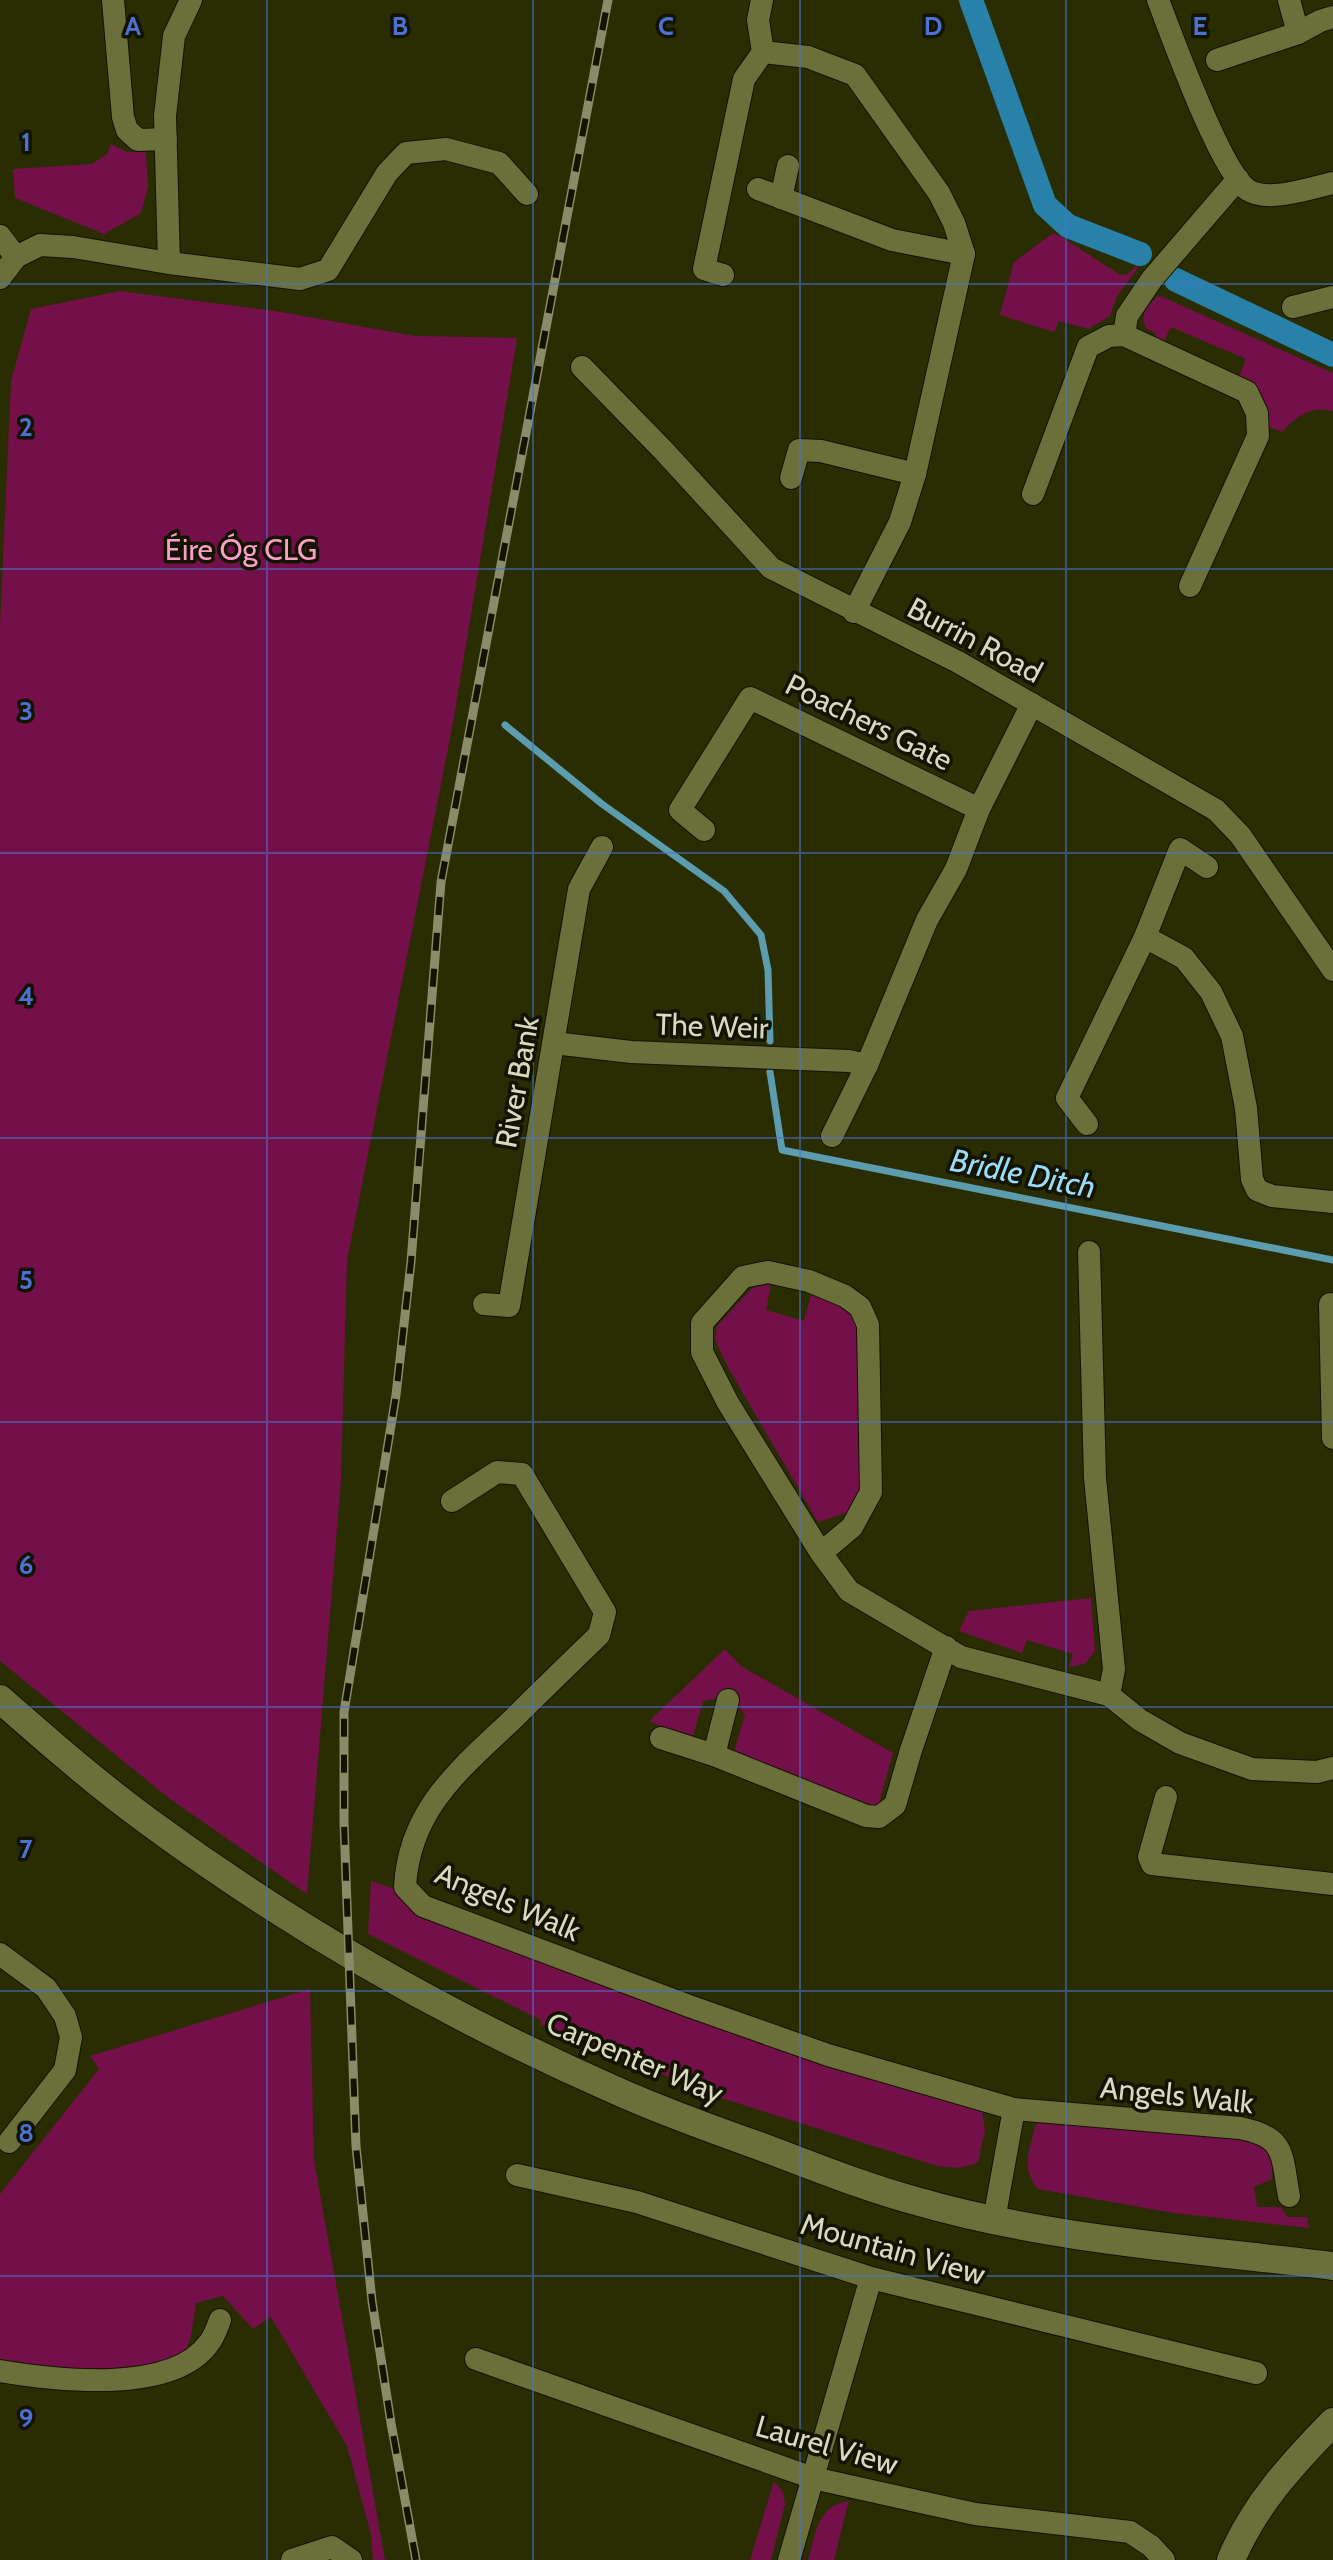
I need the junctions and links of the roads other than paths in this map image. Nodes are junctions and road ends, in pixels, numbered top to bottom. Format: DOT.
graph roads {
  1 [pos="113,0"];
  2 [pos="191,0"];
  3 [pos="762,0"];
  4 [pos="1158,0"];
  5 [pos="1289,0"];
  6 [pos="1333,17"];
  7 [pos="1298,33"];
  8 [pos="763,52"];
  9 [pos="1217,60"];
  10 [pos="166,139"];
  11 [pos="788,166"];
  12 [pos="1238,179"];
  13 [pos="1333,183"];
  14 [pos="758,189"];
  15 [pos="527,194"];
  16 [pos="781,198"];
  17 [pos="0,236"];
  18 [pos="964,254"];
  19 [pos="16,257"];
  20 [pos="169,263"];
  21 [pos="723,275"];
  22 [pos="0,278"];
  23 [pos="1333,297"];
  24 [pos="1293,307"];
  25 [pos="1124,335"];
  26 [pos="582,367"];
  27 [pos="915,474"];
  28 [pos="791,478"];
  29 [pos="1033,494"];
  30 [pos="1190,586"];
  31 [pos="854,612"];
  32 [pos="1032,704"];
  33 [pos="979,809"];
  34 [pos="704,830"];
  35 [pos="602,847"];
  36 [pos="1207,867"];
  37 [pos="1145,937"];
  38 [pos="1333,970"];
  39 [pos="554,1043"];
  40 [pos="867,1065"];
  41 [pos="1087,1124"];
  42 [pos="832,1136"];
  43 [pos="1333,1202"];
  44 [pos="1089,1252"];
  45 [pos="484,1304"];
  46 [pos="1330,1304"];
  47 [pos="1333,1438"];
  48 [pos="452,1501"];
  49 [pos="821,1553"];
  50 [pos="946,1647"];
  51 [pos="1109,1695"];
  52 [pos="0,1699"];
  53 [pos="728,1700"];
  54 [pos="661,1738"];
  55 [pos="714,1755"];
  56 [pos="1333,1768"];
  57 [pos="1166,1797"];
  58 [pos="1333,1884"];
  59 [pos="0,1954"];
  60 [pos="1014,2109"];
  61 [pos="9,2142"];
  62 [pos="517,2175"];
  63 [pos="1289,2196"];
  64 [pos="994,2220"];
  65 [pos="1333,2266"];
  66 [pos="871,2278"];
  67 [pos="220,2320"];
  68 [pos="476,2359"];
  69 [pos="0,2371"];
  70 [pos="1256,2373"];
  71 [pos="1333,2422"];
  72 [pos="813,2478"];
  73 [pos="292,2560"];
  74 [pos="351,2560"];
  75 [pos="789,2560"];
  76 [pos="1164,2560"];
  77 [pos="1231,2560"];
  1 -- 10 [label="street"];
  2 -- 10 [label="street"];
  3 -- 8 [label="street"];
  4 -- 12 [label="street"];
  5 -- 7 [label="street"];
  6 -- 7 [label="street"];
  7 -- 9 [label="street"];
  8 -- 18 [label="street"];
  8 -- 21 [label="street"];
  10 -- 20 [label="street"];
  11 -- 16 [label="street"];
  12 -- 13 [label="street"];
  12 -- 25 [label="street"];
  14 -- 16 [label="street"];
  15 -- 20 [label="street"];
  16 -- 18 [label="street"];
  17 -- 19 [label="street"];
  18 -- 27 [label="street"];
  19 -- 20 [label="street"];
  19 -- 22 [label="street"];
  23 -- 24 [label="street"];
  25 -- 29 [label="street"];
  25 -- 30 [label="street"];
  26 -- 31 [label="street, Burrin Road"];
  27 -- 28 [label="street"];
  27 -- 31 [label="street"];
  31 -- 32 [label="street, Burrin Road"];
  32 -- 33 [label="street"];
  32 -- 38 [label="street, Burrin Road"];
  33 -- 34 [label="street, Poachers Gate"];
  33 -- 40 [label="street"];
  35 -- 39 [label="street, River Bank"];
  36 -- 37 [label="street"];
  37 -- 41 [label="street"];
  37 -- 43 [label="street"];
  39 -- 40 [label="street, The Weir"];
  39 -- 45 [label="street, River Bank"];
  40 -- 42 [label="street"];
  44 -- 51 [label="street"];
  46 -- 47 [label="street"];
  48 -- 60 [label="street, Angels Walk"];
  49 -- 49 [label="street"];
  49 -- 50 [label="street"];
  50 -- 51 [label="street"];
  50 -- 55 [label="street"];
  51 -- 56 [label="street"];
  52 -- 64 [label="street, Carpenter Way"];
  53 -- 55 [label="street"];
  54 -- 55 [label="street"];
  57 -- 58 [label="street"];
  59 -- 61 [label="street"];
  60 -- 63 [label="street, Angels Walk"];
  60 -- 64 [label="street"];
  62 -- 66 [label="street, Mountain View"];
  64 -- 65 [label="street, Carpenter Way"];
  66 -- 70 [label="street, Mountain View"];
  66 -- 72 [label="street"];
  67 -- 69 [label="street"];
  68 -- 72 [label="street, Laurel View"];
  71 -- 77 [label="street"];
  72 -- 75 [label="street"];
  72 -- 76 [label="street, Laurel View"];
  73 -- 74 [label="street"];
}
